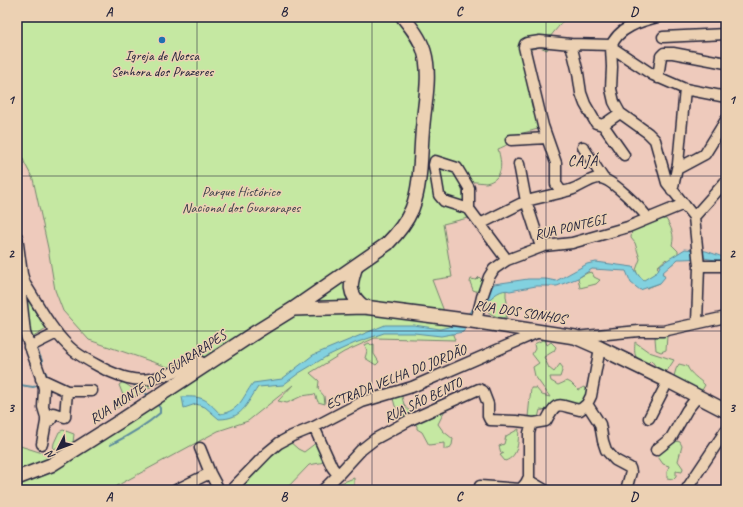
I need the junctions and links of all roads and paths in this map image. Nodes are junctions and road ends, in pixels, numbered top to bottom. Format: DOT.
graph roads {
  1 [pos="403,17"];
  2 [pos="627,17"];
  3 [pos="658,17"];
  4 [pos="628,29"];
  5 [pos="726,34"];
  6 [pos="664,37"];
  7 [pos="570,44"];
  8 [pos="611,46"];
  9 [pos="726,63"];
  10 [pos="658,78"];
  11 [pos="685,89"];
  12 [pos="726,97"];
  13 [pos="620,113"];
  14 [pos="726,120"];
  15 [pos="603,125"];
  16 [pos="548,138"];
  17 [pos="511,140"];
  18 [pos="582,147"];
  19 [pos="624,156"];
  20 [pos="519,164"];
  21 [pos="677,169"];
  22 [pos="603,178"];
  23 [pos="725,186"];
  24 [pos="672,191"];
  25 [pos="564,192"];
  26 [pos="526,201"];
  27 [pos="684,204"];
  28 [pos="469,209"];
  29 [pos="694,217"];
  30 [pos="648,218"];
  31 [pos="480,224"];
  32 [pos="17,237"];
  33 [pos="541,247"];
  34 [pos="18,248"];
  35 [pos="507,260"];
  36 [pos="699,263"];
  37 [pos="356,266"];
  38 [pos="726,266"];
  39 [pos="25,284"];
  40 [pos="364,307"];
  41 [pos="293,309"];
  42 [pos="726,317"];
  43 [pos="475,319"];
  44 [pos="697,323"];
  45 [pos="541,331"];
  46 [pos="55,334"];
  47 [pos="575,337"];
  48 [pos="29,347"];
  49 [pos="600,348"];
  50 [pos="206,365"];
  51 [pos="41,379"];
  52 [pos="668,381"];
  53 [pos="67,391"];
  54 [pos="92,391"];
  55 [pos="698,396"];
  56 [pos="587,404"];
  57 [pos="726,411"];
  58 [pos="649,418"];
  59 [pos="46,422"];
  60 [pos="534,423"];
  61 [pos="314,427"];
  62 [pos="726,430"];
  63 [pos="42,444"];
  64 [pos="200,448"];
  65 [pos="656,450"];
  66 [pos="210,473"];
  67 [pos="338,475"];
  68 [pos="17,478"];
  69 [pos="528,480"];
  70 [pos="480,486"];
  71 [pos="520,489"];
  72 [pos="176,490"];
  73 [pos="219,490"];
  74 [pos="231,490"];
  75 [pos="323,490"];
  76 [pos="545,490"];
  77 [pos="626,490"];
  78 [pos="686,490"];
  1 -- 37 [label="main road, RUA MONTE DOS GUARARAPES"];
  2 -- 4 [label="street"];
  3 -- 4 [label="street"];
  4 -- 8 [label="street"];
  5 -- 6 [label="street"];
  7 -- 8 [label="street"];
  7 -- 15 [label="street"];
  7 -- 16 [label="street"];
  8 -- 10 [label="street"];
  8 -- 13 [label="street"];
  9 -- 10 [label="street"];
  10 -- 11 [label="street"];
  11 -- 12 [label="street"];
  11 -- 21 [label="street"];
  13 -- 15 [label="street"];
  13 -- 24 [label="street"];
  14 -- 21 [label="street"];
  15 -- 19 [label="street"];
  16 -- 17 [label="street"];
  16 -- 25 [label="street"];
  18 -- 22 [label="street"];
  20 -- 26 [label="street"];
  21 -- 24 [label="street"];
  22 -- 25 [label="street"];
  22 -- 30 [label="street"];
  23 -- 29 [label="street"];
  24 -- 27 [label="street"];
  25 -- 26 [label="street"];
  26 -- 31 [label="street"];
  26 -- 33 [label="street"];
  27 -- 29 [label="street"];
  27 -- 30 [label="street, RUA PONTEGI"];
  28 -- 28 [label="street"];
  28 -- 31 [label="street"];
  29 -- 36 [label="street"];
  30 -- 33 [label="street, RUA PONTEGI"];
  31 -- 35 [label="street"];
  32 -- 34 [label="street"];
  33 -- 35 [label="street, RUA PONTEGI"];
  34 -- 39 [label="street"];
  35 -- 43 [label="street, RUA PONTEGI"];
  36 -- 38 [label="street"];
  36 -- 44 [label="street"];
  37 -- 40 [label="main road"];
  37 -- 41 [label="main road, RUA MONTE DOS GUARARAPES"];
  39 -- 46 [label="street"];
  39 -- 48 [label="street"];
  40 -- 41 [label="main road, RUA DOS SONHOS"];
  40 -- 43 [label="main road, RUA DOS SONHOS"];
  41 -- 50 [label="main road, RUA MONTE DOS GUARARAPES"];
  42 -- 44 [label="street"];
  43 -- 45 [label="main road, RUA DOS SONHOS"];
  44 -- 47 [label="street"];
  45 -- 47 [label="main road, RUA DOS SONHOS"];
  45 -- 61 [label="street, ESTRADA VELHA DO JORDÃO"];
  46 -- 48 [label="street"];
  46 -- 50 [label="street"];
  47 -- 49 [label="main road, RUA DOS SONHOS"];
  48 -- 51 [label="street"];
  49 -- 52 [label="main road, RUA DOS SONHOS"];
  49 -- 56 [label="street"];
  50 -- 68 [label="main road, RUA MONTE DOS GUARARAPES"];
  51 -- 53 [label="street"];
  51 -- 59 [label="street"];
  52 -- 55 [label="main road, RUA DOS SONHOS"];
  52 -- 58 [label="street"];
  53 -- 54 [label="street"];
  53 -- 59 [label="street"];
  55 -- 57 [label="main road, RUA DOS SONHOS"];
  55 -- 65 [label="street"];
  56 -- 60 [label="street"];
  56 -- 77 [label="street"];
  59 -- 63 [label="street"];
  60 -- 67 [label="street, RUA SÃO BENTO"];
  60 -- 69 [label="street"];
  61 -- 67 [label="street"];
  61 -- 74 [label="street, ESTRADA VELHA DO JORDÃO"];
  62 -- 78 [label="street"];
  64 -- 66 [label="street"];
  66 -- 72 [label="street"];
  66 -- 73 [label="street"];
  67 -- 75 [label="street, RUA SÃO BENTO"];
  69 -- 71 [label="street"];
  69 -- 76 [label="street"];
  70 -- 71 [label="street"];
}
